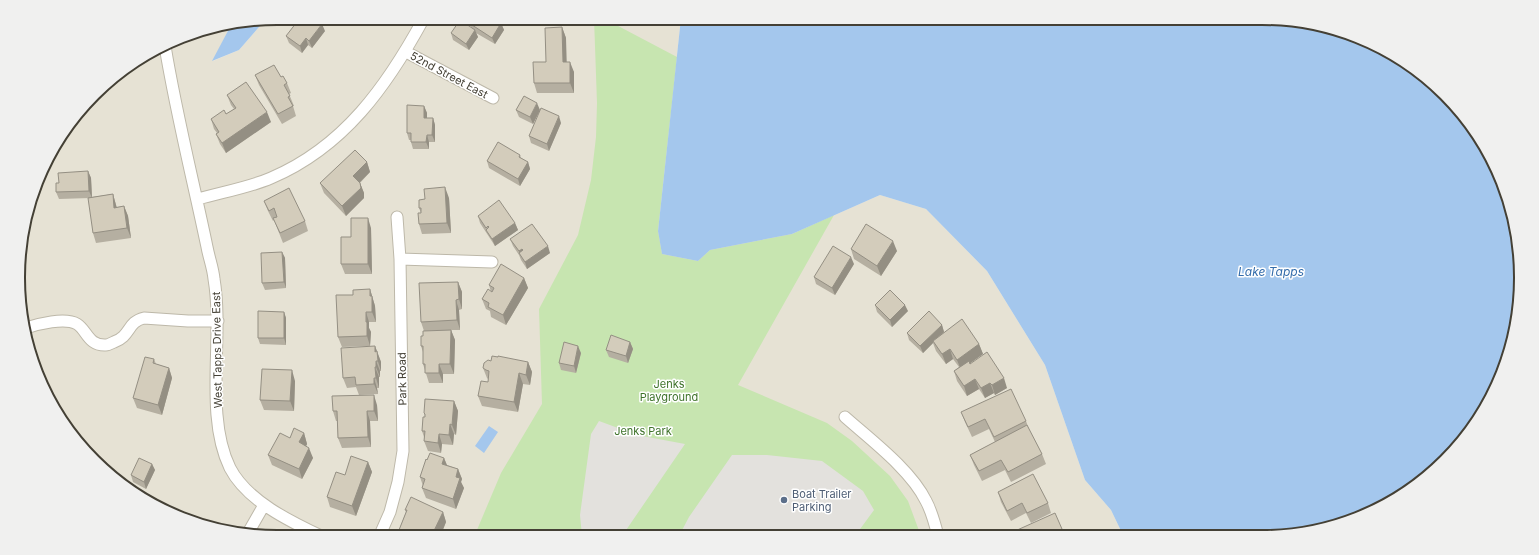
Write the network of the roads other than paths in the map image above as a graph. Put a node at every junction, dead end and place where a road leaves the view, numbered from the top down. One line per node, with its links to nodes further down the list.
1 (420, 25): 3 (street)
2 (167, 51): 5 (street, West Tapps Drive East)
3 (406, 52): 4 (street, 52nd Street East); 5 (street)
4 (493, 98)
5 (198, 200): 9 (street, West Tapps Drive East)
6 (396, 218): 7 (street, Park Road)
7 (400, 259): 8 (street); 15 (street, Park Road)
8 (492, 262)
9 (218, 321): 10 (street); 12 (street, West Tapps Drive East)
10 (30, 327)
11 (845, 417): 16 (street)
12 (264, 505): 13 (street); 14 (street, West Tapps Drive East)
13 (251, 528)
14 (310, 530)
15 (382, 530)
16 (936, 530)

